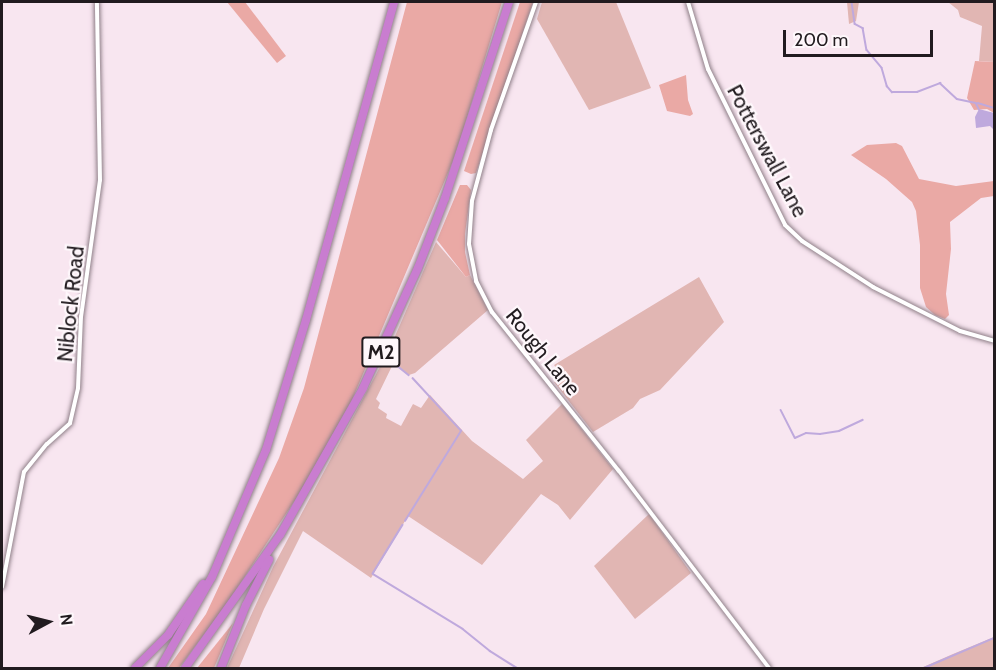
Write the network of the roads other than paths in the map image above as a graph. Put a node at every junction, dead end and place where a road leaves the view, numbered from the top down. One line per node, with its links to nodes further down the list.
1 (97, 2): 9 (street, Niblock Road)
2 (394, 2): 8 (highway)
3 (509, 2): 7 (highway, M2)
4 (536, 2): 14 (street, Rough Lane)
5 (688, 2): 6 (street, Potterswall Lane)
6 (994, 341)
7 (293, 514): 12 (highway, M2); 13 (highway)
8 (234, 529): 10 (highway); 11 (highway)
9 (2, 587)
10 (135, 669)
11 (160, 669)
12 (185, 669)
13 (221, 669)
14 (769, 669)

